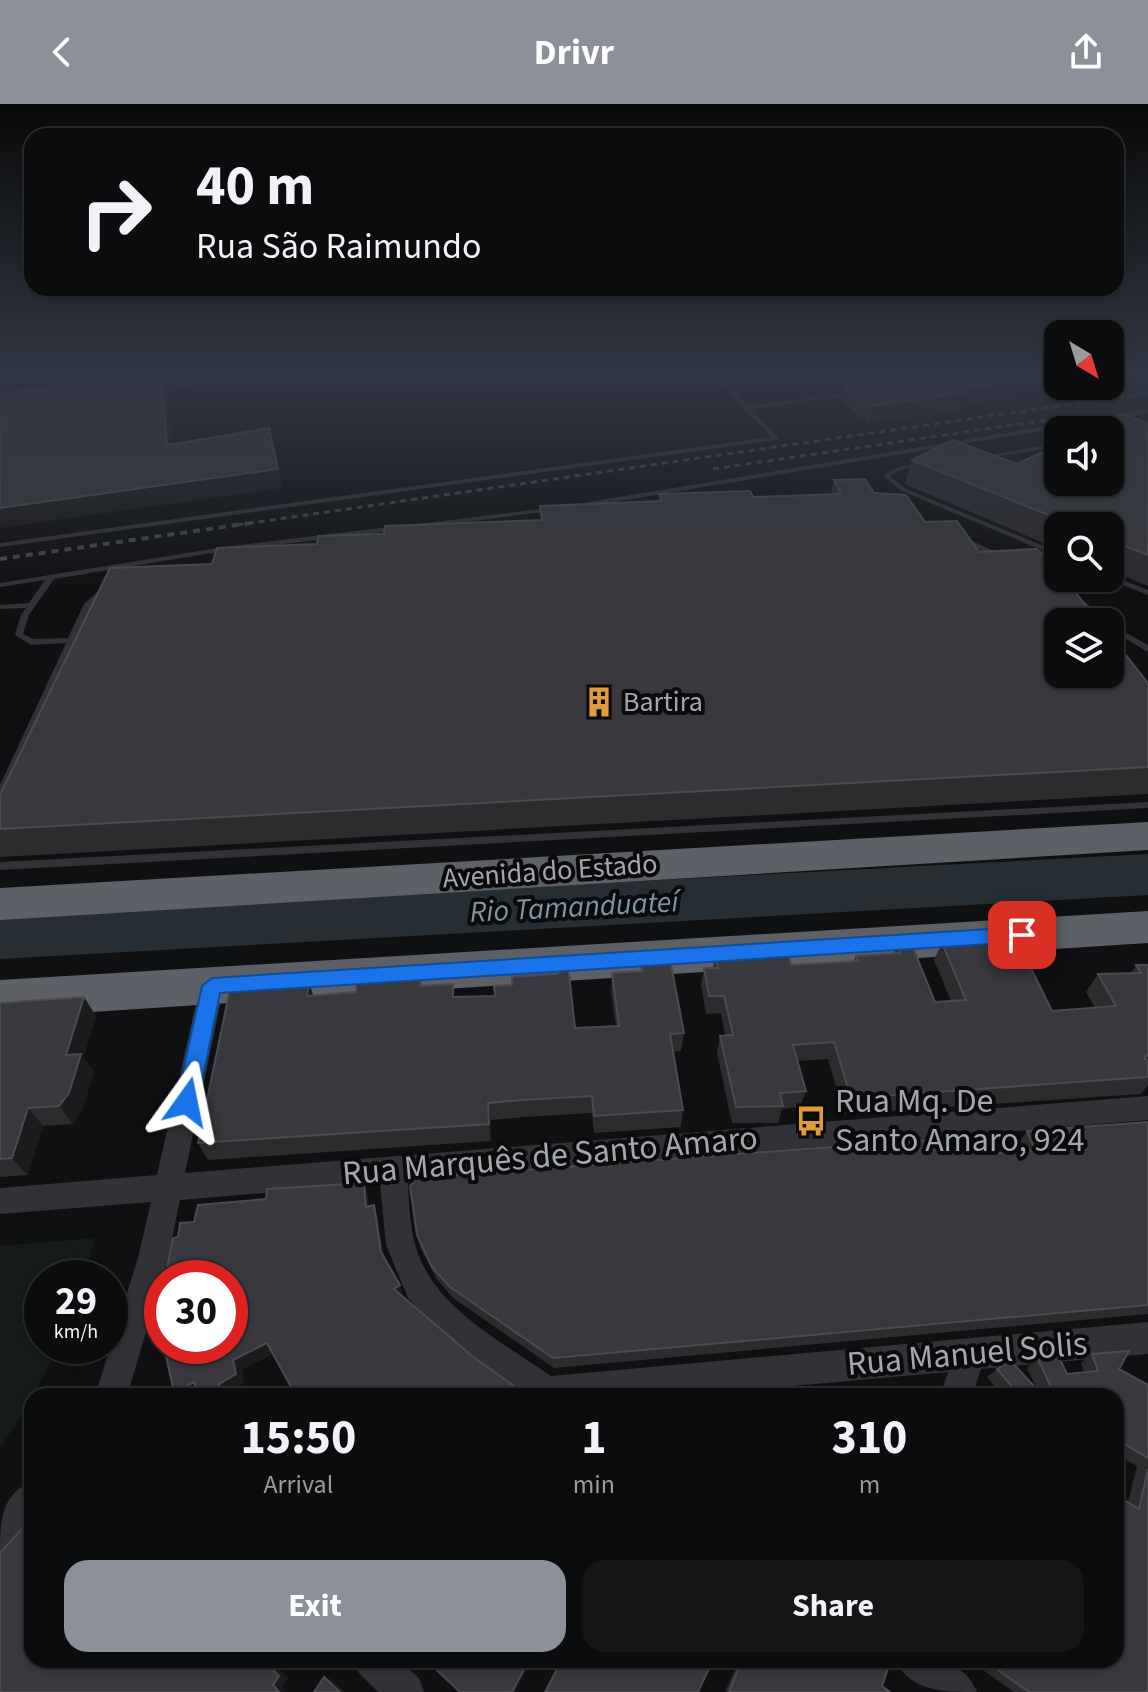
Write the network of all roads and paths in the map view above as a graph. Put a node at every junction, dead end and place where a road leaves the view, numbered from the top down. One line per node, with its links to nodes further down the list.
1 (717, 446): 9 (lane)
2 (937, 446): 12 (lane)
3 (1044, 447): 4 (lane)
4 (974, 458)
5 (938, 461): 10 (lane)
6 (854, 496): 7 (lane)
7 (798, 497)
8 (955, 536): 11 (lane)
9 (0, 545)
10 (1044, 549)
11 (1009, 560)
12 (51, 577): 15 (lane); 18 (lane)
13 (1124, 583): 16 (lane)
14 (113, 584): 22 (lane)
15 (0, 585)
16 (1148, 593)
17 (1070, 596): 20 (lane)
18 (31, 605): 19 (lane); 22 (lane)
19 (0, 607)
20 (1086, 608)
21 (1124, 635): 23 (lane)
22 (70, 640): 26 (lane)
23 (1133, 641): 24 (lane); 25 (lane)
24 (1148, 649)
25 (1148, 660)
26 (0, 796)
27 (1148, 805): 29 (lane)
28 (1148, 836): 30 (highway, Avenida do Estado)
29 (0, 866)
30 (0, 904)
31 (1148, 927): 32 (highway)
32 (212, 986): 33 (highway); 36 (street)
33 (0, 999)
34 (1148, 1108): 35 (street, Rua Marquês de Santo Amaro)
35 (394, 1167): 36 (street, Rua Marquês de Santo Amaro); 41 (street)
36 (169, 1188): 37 (street, Rua Marquês de Santo Amaro); 40 (street)
37 (0, 1201)
38 (1148, 1338): 39 (street, Rua Manuel Solis)
39 (970, 1354): 42 (street, Rua Manuel Solis); 43 (street)
40 (115, 1388)
41 (542, 1388)
42 (613, 1388)
43 (959, 1388)
44 (24, 1508): 45 (street)
45 (0, 1537)
46 (380, 1668): 48 (street)
47 (925, 1668): 49 (street)
48 (405, 1692)
49 (958, 1692)

